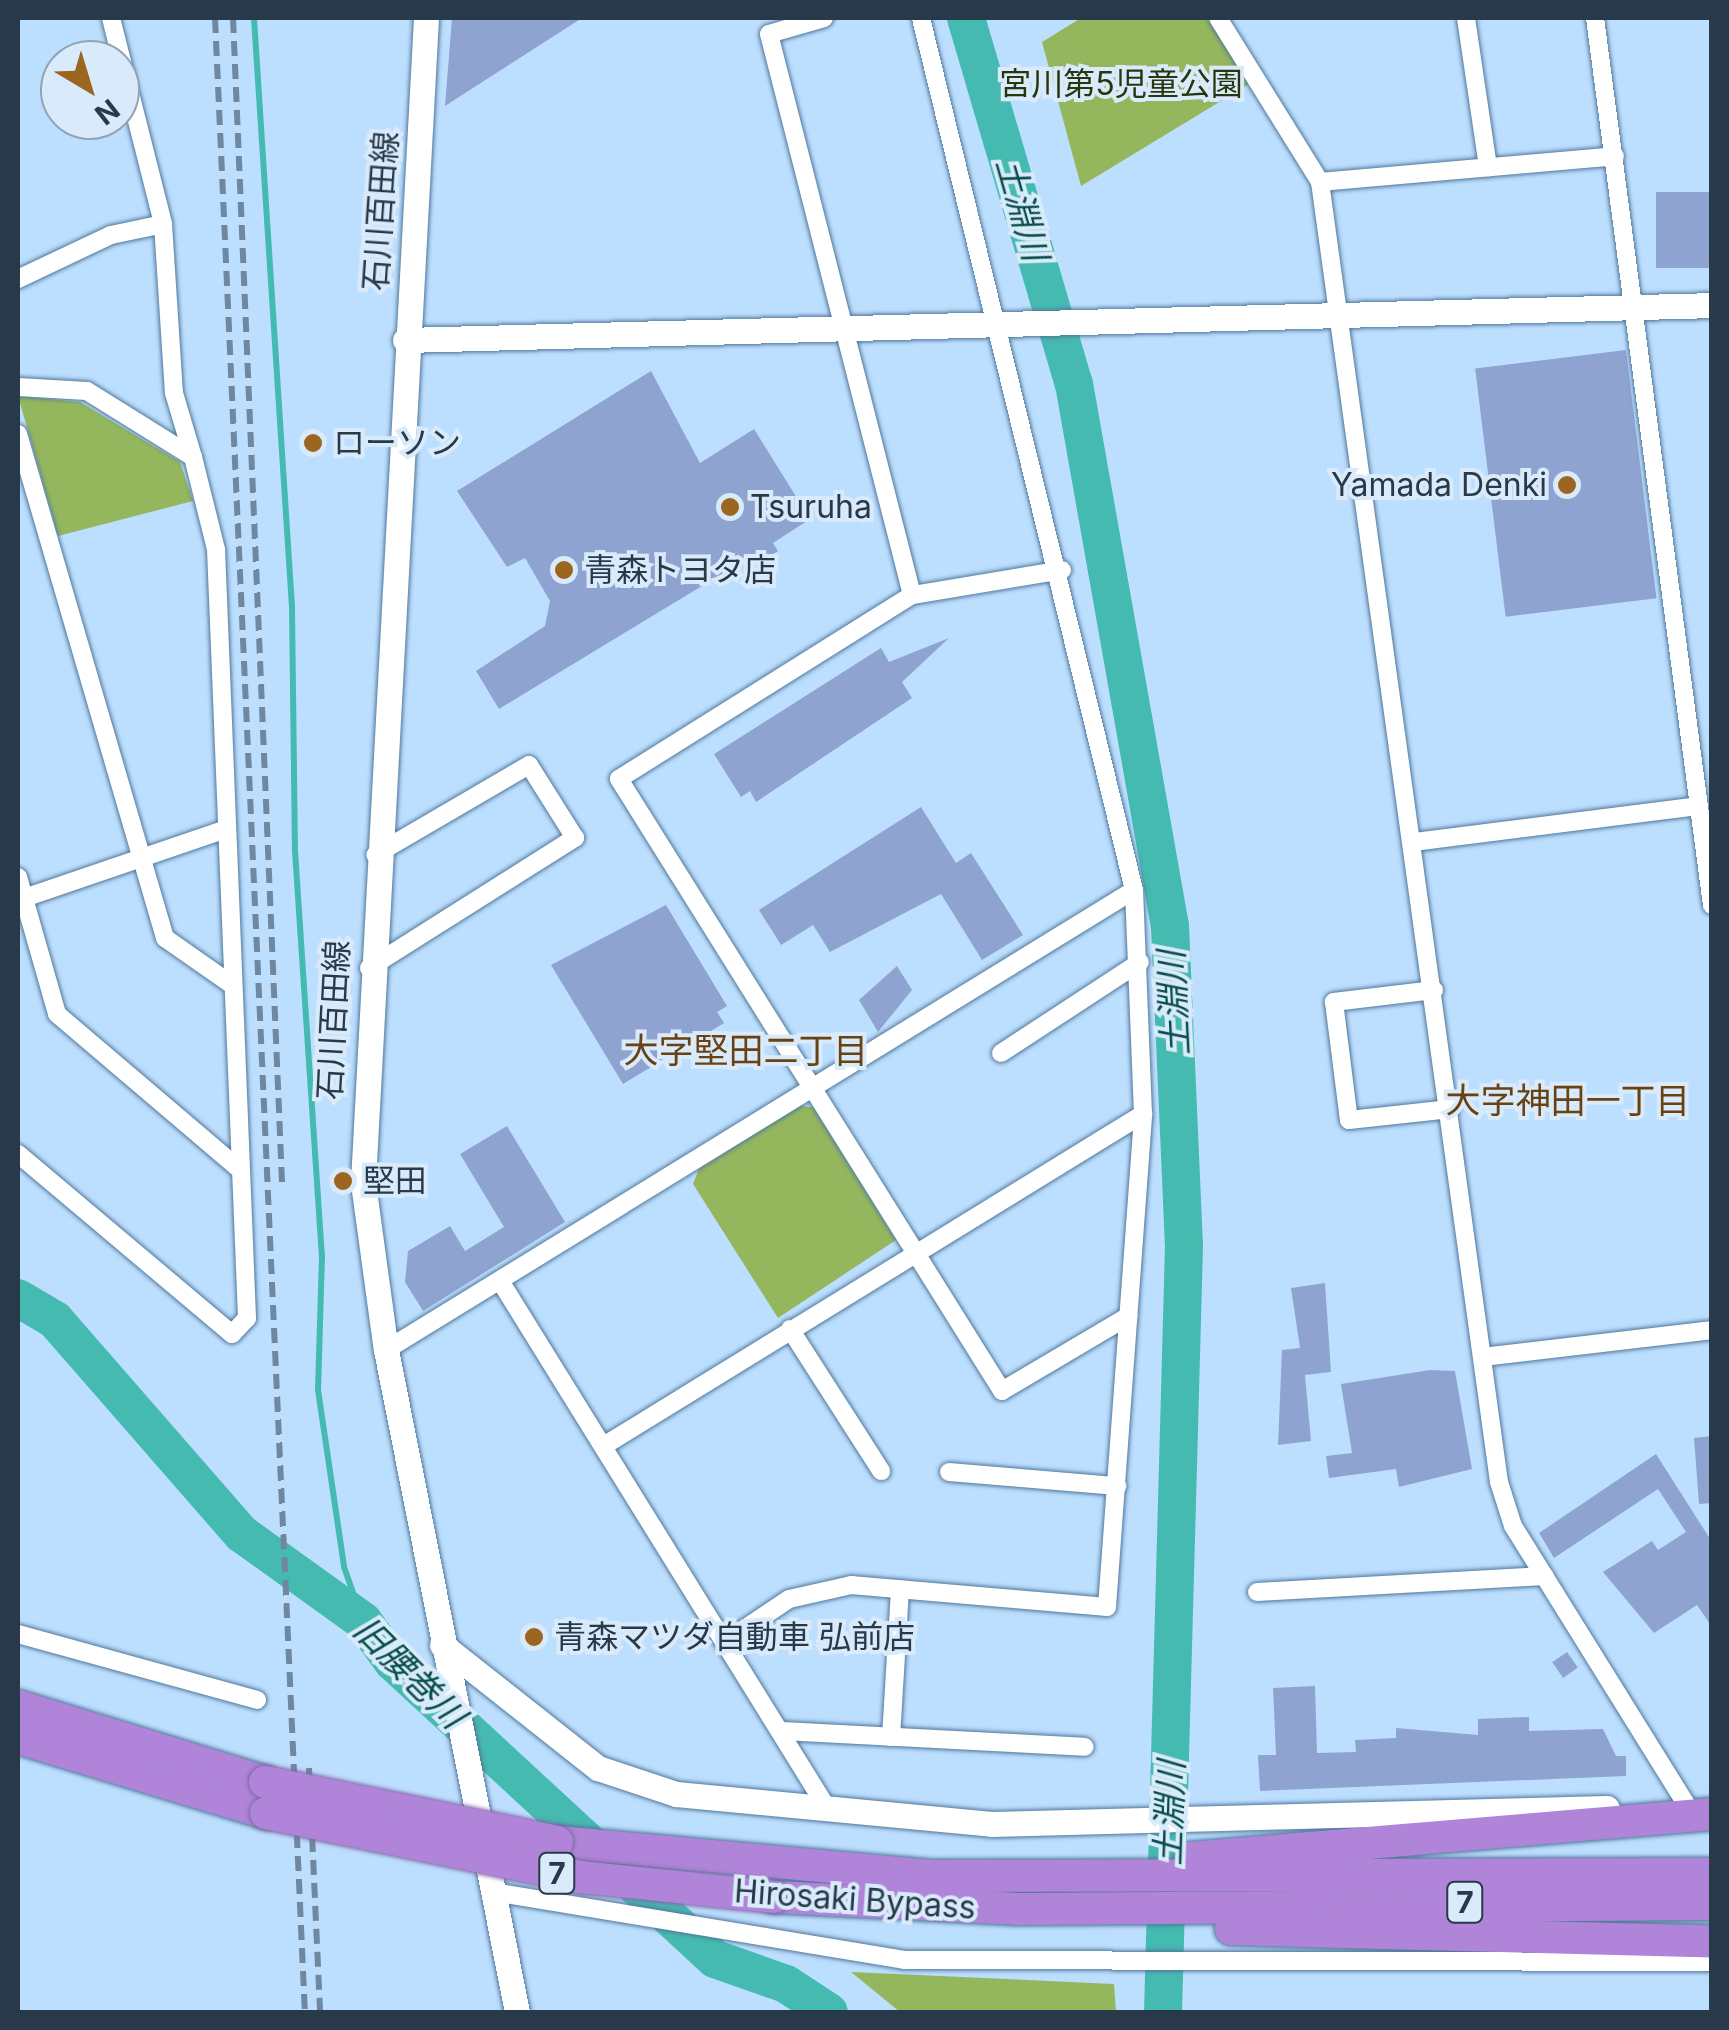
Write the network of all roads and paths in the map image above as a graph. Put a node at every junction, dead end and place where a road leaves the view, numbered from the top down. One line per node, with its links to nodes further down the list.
1 (111, 18): 11 (street)
2 (426, 18): 18 (street, 石川百田線)
3 (824, 18): 17 (street)
4 (921, 18): 16 (street)
5 (1218, 18): 10 (street)
6 (1466, 18): 9 (street)
7 (1595, 18): 8 (street)
8 (1615, 156): 9 (street); 14 (street)
9 (1488, 167): 10 (street)
10 (1320, 182): 15 (street)
11 (163, 224): 12 (street); 21 (street)
12 (18, 279)
13 (1712, 305): 14 (street)
14 (1636, 308): 15 (street); 24 (street)
15 (1342, 315): 16 (street); 26 (street)
16 (1002, 324): 17 (street); 22 (street)
17 (845, 330): 18 (street); 23 (street)
18 (405, 340): 27 (street, 石川百田線)
19 (18, 388): 21 (street)
20 (18, 434): 28 (street)
21 (193, 457): 25 (street)
22 (1062, 570): 23 (street); 30 (street)
23 (912, 596): 38 (street)
24 (1699, 806): 26 (street); 32 (street)
25 (224, 830): 28 (street); 35 (street)
26 (1414, 842): 36 (street)
27 (375, 855): 34 (street, 石川百田線); 34 (street)
28 (144, 863): 31 (street); 35 (street)
29 (18, 877): 31 (street)
30 (1134, 890): 33 (street); 38 (street)
31 (21, 899): 42 (street)
32 (1712, 905)
33 (1140, 962): 37 (street); 40 (street)
34 (369, 968): 48 (street, 石川百田線)
35 (231, 984): 42 (street)
36 (1434, 990): 39 (street); 39 (street)
37 (1001, 1053)
38 (813, 1091): 43 (street); 44 (street)
39 (1450, 1109): 49 (street)
40 (1143, 1114): 43 (street); 45 (street)
41 (18, 1154): 42 (street)
42 (238, 1168)
43 (914, 1252): 45 (street); 46 (street)
44 (502, 1284): 48 (street); 50 (street)
45 (1129, 1316): 53 (street)
46 (790, 1329): 50 (street); 51 (street)
47 (1712, 1330): 49 (street)
48 (386, 1350): 59 (street, 石川百田線)
49 (1484, 1357): 54 (street)
50 (605, 1445): 58 (street)
51 (881, 1471)
52 (950, 1472): 53 (street)
53 (1117, 1486): 55 (street)
54 (1544, 1576): 56 (street); 68 (street)
55 (900, 1589): 58 (street); 63 (street)
56 (1258, 1592)
57 (18, 1634): 60 (street)
58 (728, 1640): 62 (street)
59 (442, 1646): 67 (street); 71 (street, 石川百田線)
60 (258, 1700)
61 (18, 1706): 66 (highway, Hirosaki Bypass / 7)
62 (782, 1731): 63 (street); 67 (street)
63 (891, 1737): 65 (street)
64 (18, 1738): 66 (highway, Hirosaki Bypass / 7)
65 (1085, 1747)
66 (265, 1797): 72 (highway, Hirosaki Bypass / 7, bridge); 72 (highway, Hirosaki Bypass / 7, bridge)
67 (827, 1808): 70 (street)
68 (1702, 1814): 70 (highway)
69 (1712, 1874): 70 (highway, 7)
70 (1218, 1879): 72 (highway); 72 (highway); 73 (highway, 7); 74 (highway)
71 (494, 1892): 75 (street); 76 (street, 石川百田線)
72 (1106, 1895)
73 (1712, 1904)
74 (1712, 1942)
75 (1712, 1962)
76 (516, 2012)

